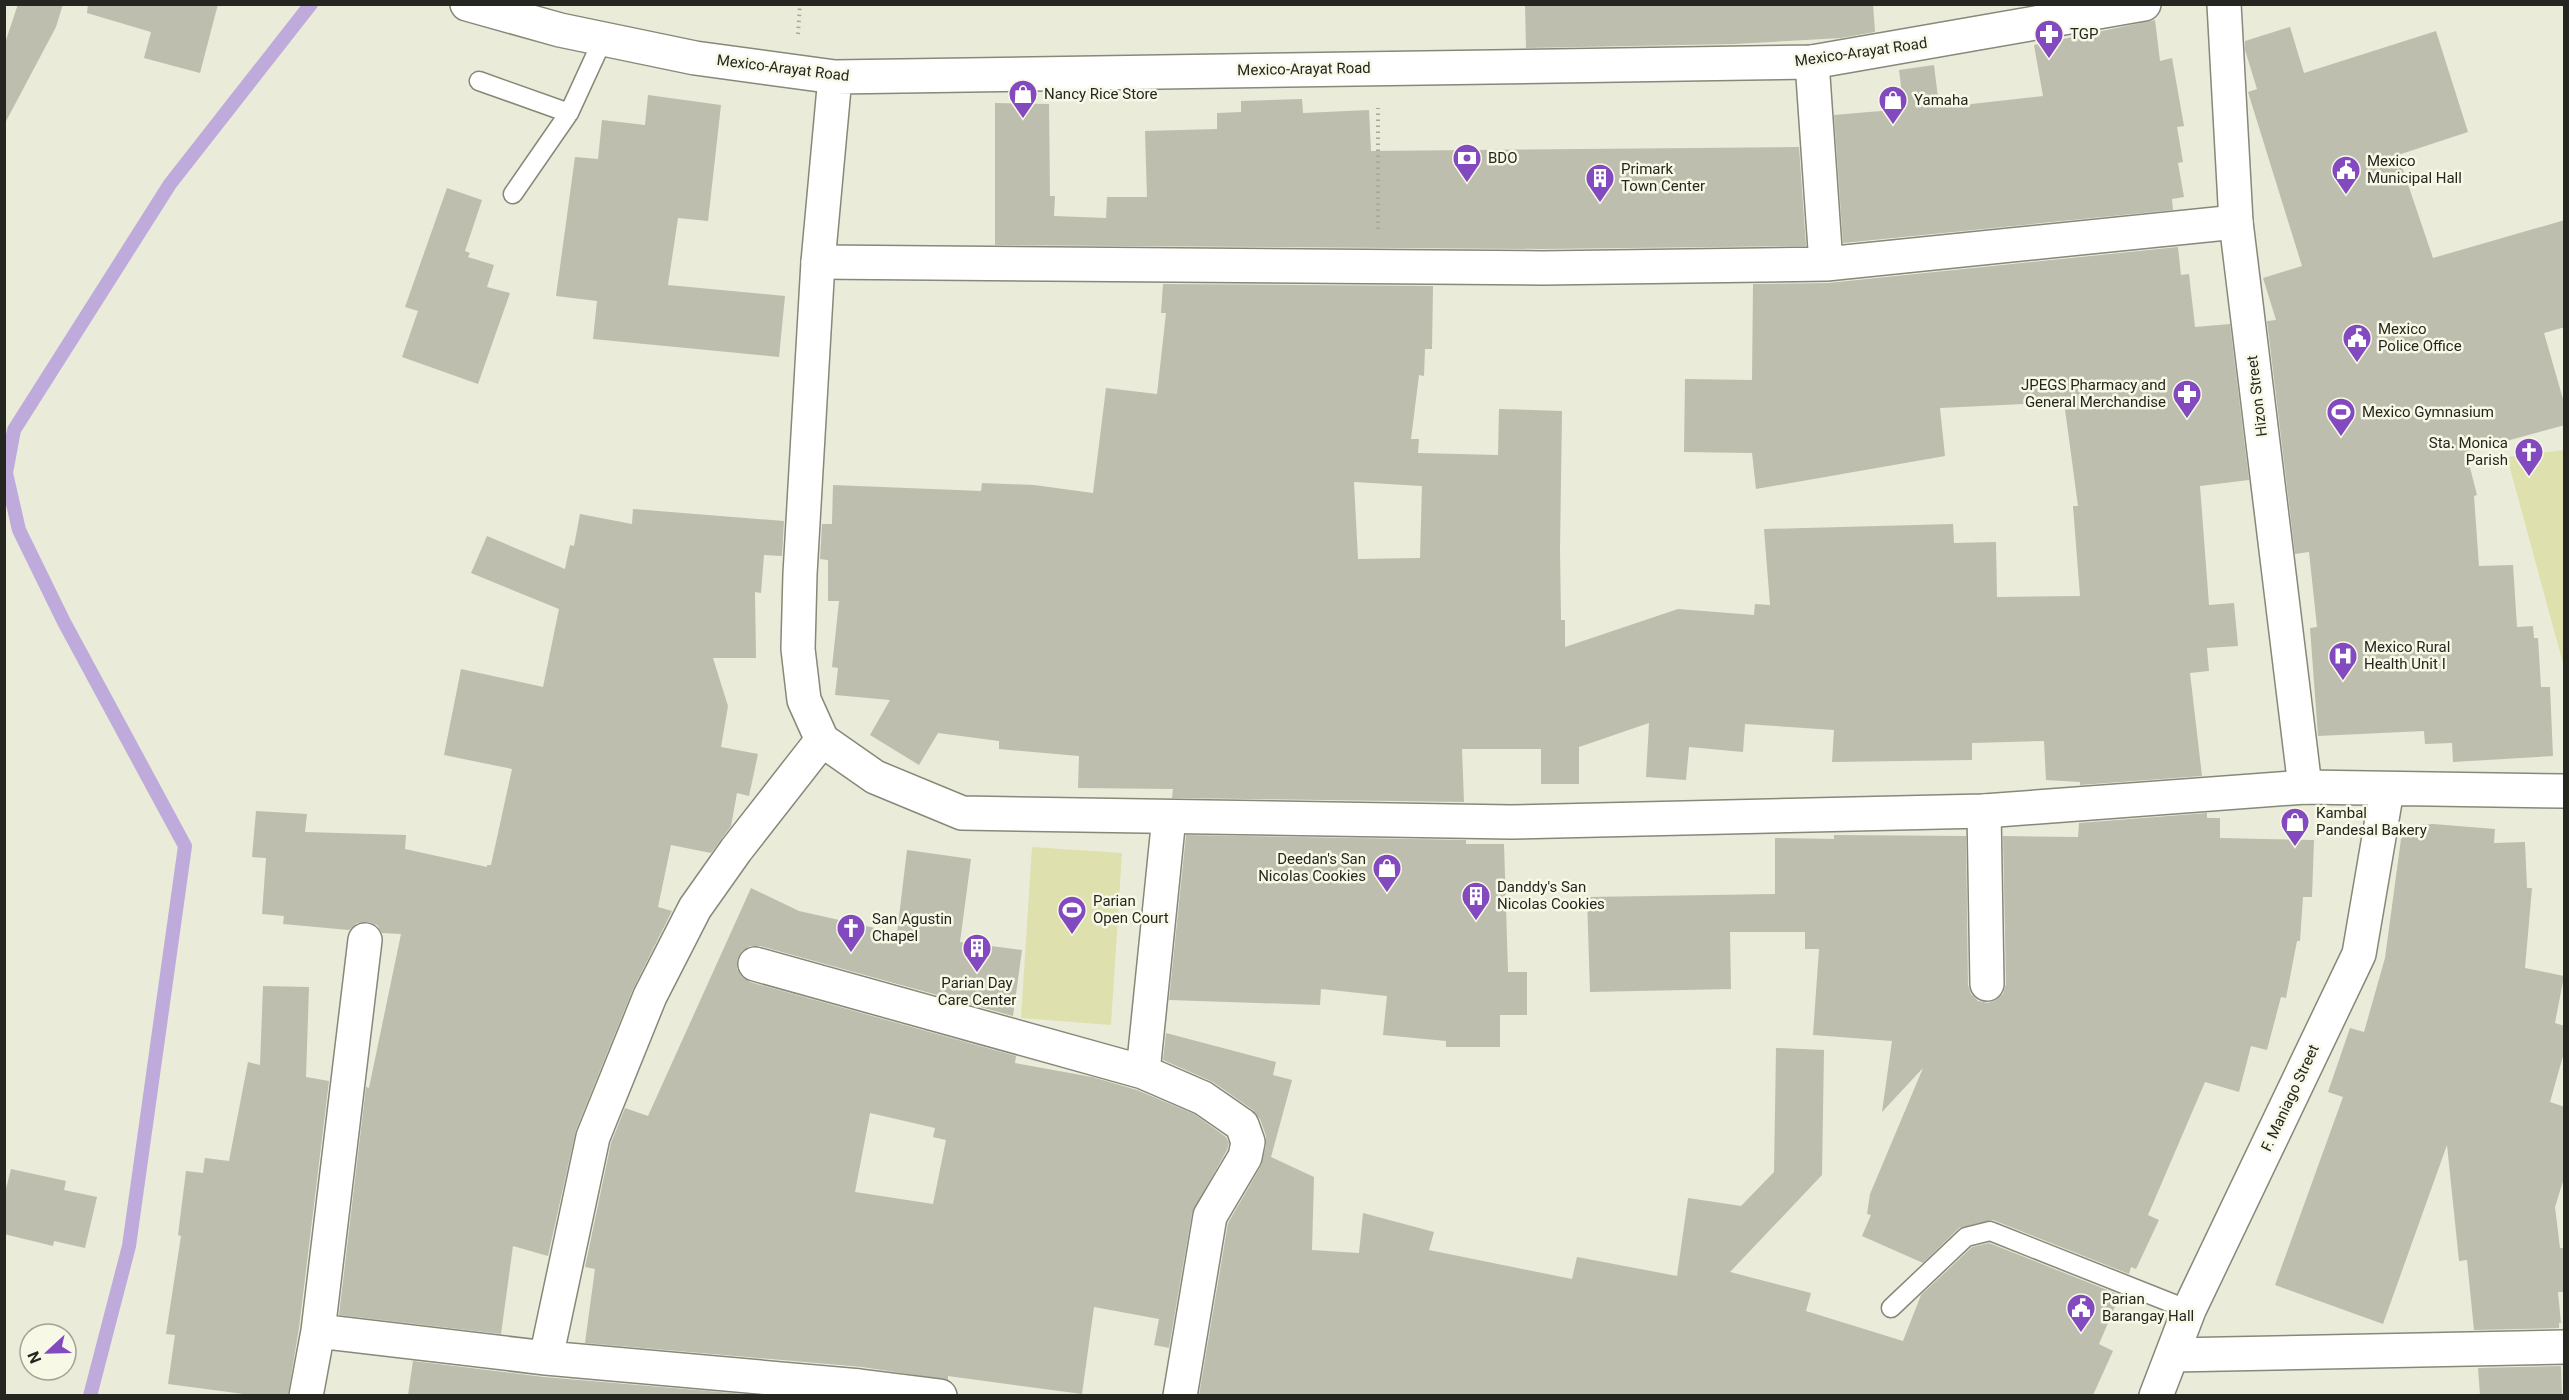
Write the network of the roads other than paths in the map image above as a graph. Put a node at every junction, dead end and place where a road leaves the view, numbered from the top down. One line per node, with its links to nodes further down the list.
1 (467, 4): 4 (street, Mexico-Arayat Road)
2 (2144, 4): 5 (street, Mexico-Arayat Road)
3 (2224, 4): 10 (street, Hizon Street)
4 (603, 39): 6 (street, Mexico-Arayat Road); 8 (lane)
5 (1812, 62): 6 (street, Mexico-Arayat Road); 12 (street)
6 (835, 77): 11 (street)
7 (479, 81): 8 (lane)
8 (569, 113): 9 (lane)
9 (513, 194)
10 (2236, 222): 12 (street); 14 (street, Hizon Street)
11 (818, 262): 12 (street); 13 (street)
12 (1826, 264)
13 (822, 740): 18 (street); 28 (street)
14 (2305, 787): 15 (street); 17 (street)
15 (2387, 790): 16 (street); 24 (street, F. Maniago Street)
16 (2565, 792)
17 (1983, 811): 18 (street); 21 (street)
18 (1169, 817): 22 (street)
19 (365, 940): 25 (street)
20 (755, 964): 22 (street)
21 (1987, 984)
22 (1143, 1072): 31 (street)
23 (1891, 1308): 24 (lane)
24 (2189, 1310): 27 (street, F. Maniago Street)
25 (318, 1331): 28 (street); 29 (street)
26 (2565, 1347): 27 (street)
27 (2173, 1355): 32 (street, F. Maniago Street)
28 (546, 1358): 30 (street)
29 (306, 1395)
30 (940, 1395)
31 (1180, 1395)
32 (2156, 1395)

